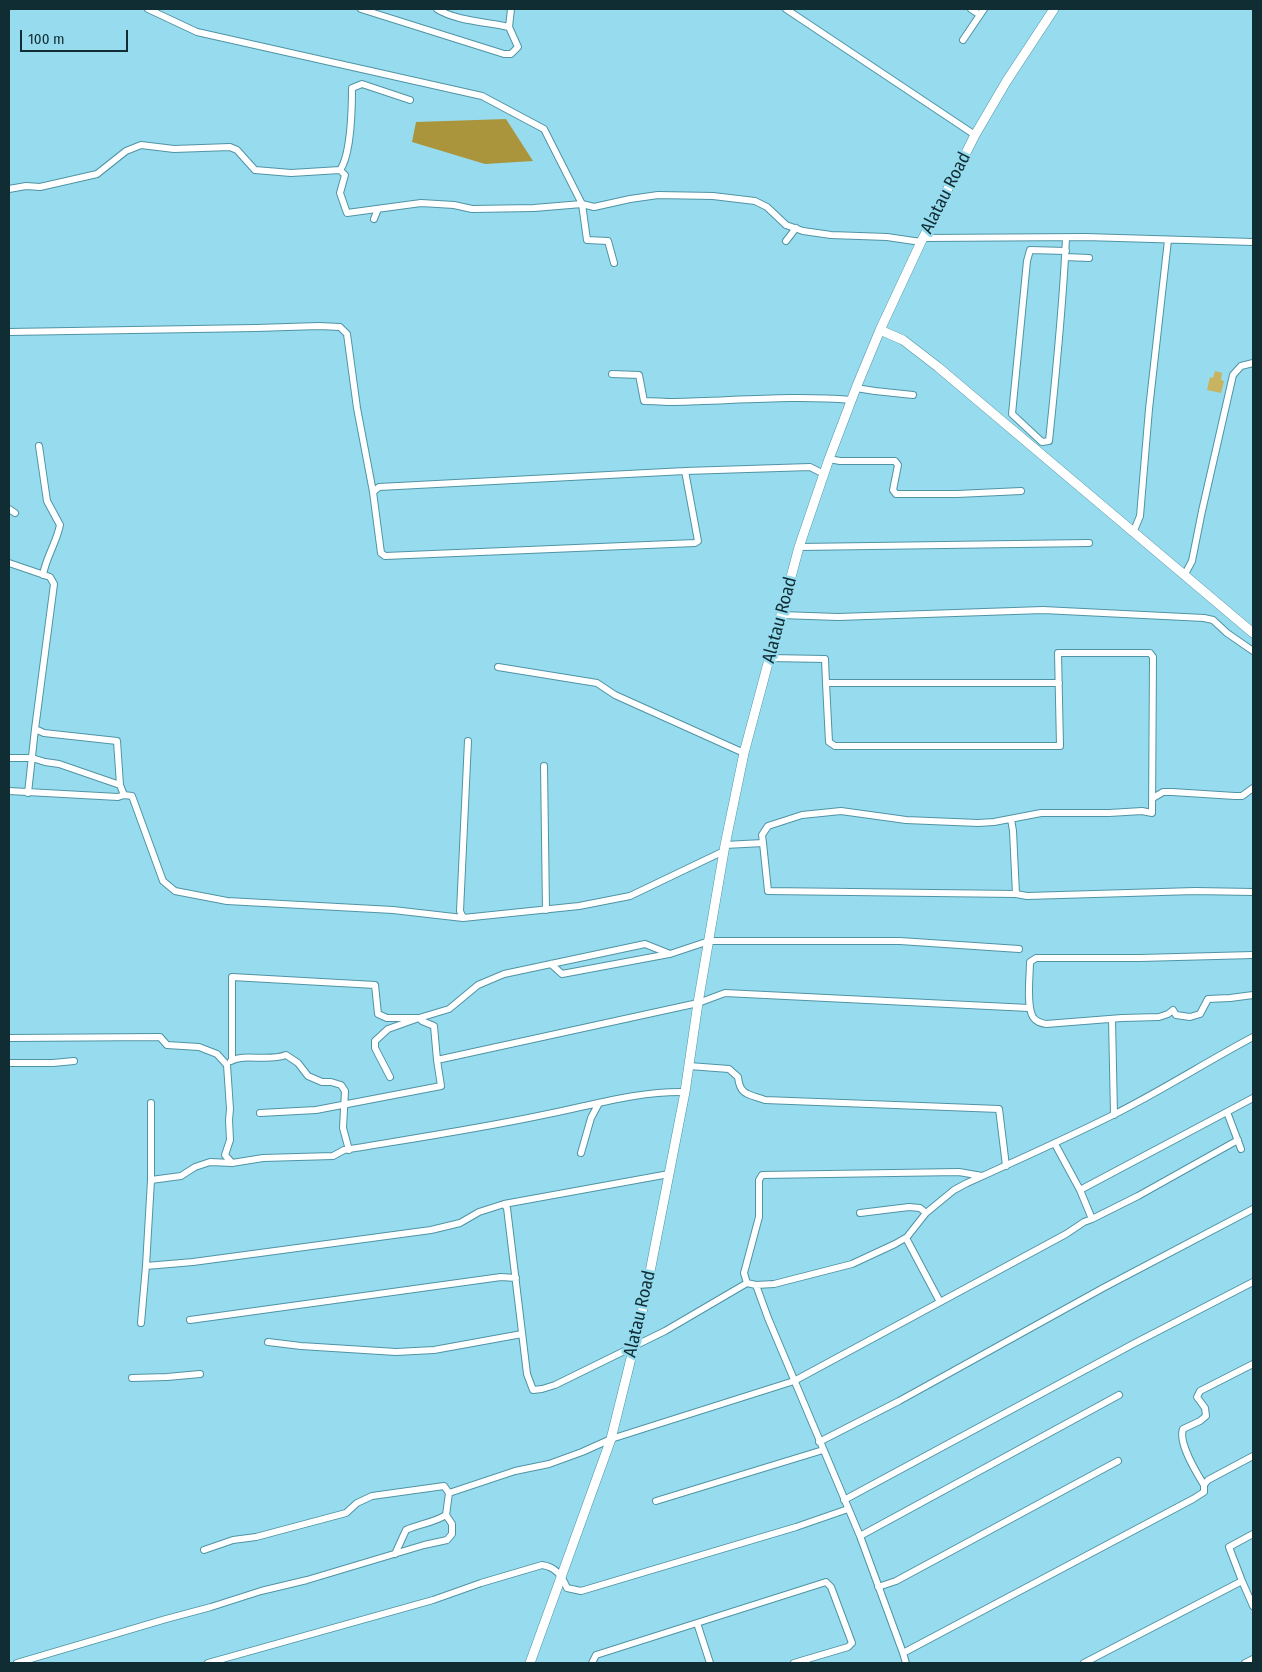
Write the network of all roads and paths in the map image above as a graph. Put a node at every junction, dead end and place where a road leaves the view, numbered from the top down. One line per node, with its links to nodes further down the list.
1 (148, 9): 15 (street)
2 (361, 9): 9 (street)
3 (437, 9): 9 (street)
4 (511, 9): 9 (street)
5 (786, 9): 12 (street)
6 (971, 9): 8 (street)
7 (1054, 9): 12 (main road, Alatau Road)
8 (982, 12): 10 (street)
9 (510, 27)
10 (964, 40)
11 (410, 100): 13 (street)
12 (975, 135): 20 (main road, Alatau Road)
13 (340, 170): 14 (street); 16 (street)
14 (9, 189)
15 (582, 204): 16 (street); 18 (street); 26 (street)
16 (378, 209): 17 (street)
17 (374, 219)
18 (796, 228): 20 (street); 22 (street)
19 (1066, 238): 20 (street); 21 (street); 24 (street)
20 (922, 240): 27 (main road, Alatau Road)
21 (1168, 240): 23 (street); 42 (street)
22 (786, 241)
23 (1253, 242)
24 (1066, 254): 24 (street); 25 (street)
25 (1089, 258)
26 (614, 263)
27 (880, 330): 31 (main road, Alatau Road); 42 (main road)
28 (9, 332): 39 (street)
29 (1253, 363): 47 (street)
30 (612, 374): 33 (street)
31 (856, 388): 32 (street); 33 (main road, Alatau Road)
32 (913, 395)
33 (851, 400): 35 (main road, Alatau Road)
34 (39, 446): 46 (street)
35 (829, 459): 37 (main road, Alatau Road); 38 (street)
36 (685, 471): 37 (street); 39 (street); 39 (street)
37 (824, 474): 44 (main road, Alatau Road)
38 (1021, 491)
39 (373, 492)
40 (9, 509): 41 (street)
41 (15, 513)
42 (1133, 533): 47 (main road)
43 (1089, 543): 44 (street)
44 (799, 547): 48 (main road, Alatau Road)
45 (9, 563): 46 (street)
46 (42, 575): 55 (street)
47 (1184, 576): 49 (main road)
48 (781, 615): 50 (street); 51 (main road, Alatau Road)
49 (1253, 634)
50 (1253, 651)
51 (769, 658): 53 (street); 57 (main road, Alatau Road)
52 (498, 667): 57 (street)
53 (826, 683): 54 (street); 54 (street)
54 (1059, 683): 66 (street)
55 (35, 729): 59 (street); 61 (street)
56 (468, 741): 73 (street)
57 (744, 753): 69 (main road, Alatau Road)
58 (9, 758): 59 (street)
59 (32, 758): 61 (street); 64 (street)
60 (544, 766): 72 (street)
61 (120, 785): 65 (street)
62 (1253, 788): 66 (street)
63 (9, 791): 64 (street)
64 (28, 792): 65 (street)
65 (124, 795): 73 (street)
66 (1153, 798): 67 (street)
67 (1011, 819): 68 (street); 71 (street)
68 (763, 842): 69 (street); 71 (street)
69 (724, 851): 72 (street); 74 (main road, Alatau Road)
70 (1253, 892): 71 (street)
71 (1016, 894)
72 (546, 910): 73 (street)
73 (463, 918)
74 (709, 941): 75 (street); 76 (street); 80 (main road, Alatau Road)
75 (1019, 949)
76 (670, 954): 78 (street); 78 (street)
77 (1253, 955): 81 (street)
78 (551, 964): 82 (street)
79 (1253, 995): 83 (street)
80 (698, 1003): 81 (street); 86 (street); 90 (main road, Alatau Road)
81 (1029, 1008): 83 (street)
82 (419, 1018): 86 (street); 89 (street); 91 (street)
83 (1112, 1019): 99 (street)
84 (1253, 1036): 99 (street)
85 (9, 1038): 89 (street)
86 (437, 1060): 96 (street)
87 (74, 1061): 88 (street)
88 (9, 1063)
89 (230, 1063): 96 (street); 105 (street)
90 (689, 1066): 92 (main road, Alatau Road); 106 (street)
91 (390, 1077)
92 (685, 1092): 94 (street); 107 (main road, Alatau Road)
93 (1253, 1098): 97 (street)
94 (599, 1103): 103 (street); 104 (street)
95 (151, 1104): 109 (street)
96 (344, 1105): 98 (street); 103 (street)
97 (1227, 1112): 100 (street); 110 (street)
98 (260, 1113)
99 (1114, 1115): 101 (street)
100 (1238, 1140): 102 (street); 115 (street)
101 (1055, 1144): 106 (street); 110 (street)
102 (1241, 1149)
103 (349, 1150): 105 (street)
104 (581, 1153)
105 (232, 1163): 109 (street)
106 (1006, 1166): 108 (street)
107 (669, 1174): 111 (street); 127 (main road, Alatau Road)
108 (983, 1176): 114 (street); 120 (street)
109 (151, 1180): 117 (street)
110 (1080, 1190): 115 (street)
111 (504, 1204): 117 (street); 118 (street)
112 (1253, 1209): 134 (street)
113 (860, 1213): 114 (street)
114 (926, 1213): 116 (street)
115 (1092, 1219): 122 (street)
116 (906, 1238): 121 (street); 122 (street)
117 (146, 1266): 124 (street)
118 (516, 1278): 123 (street); 125 (street)
119 (1253, 1282): 140 (street)
120 (747, 1283): 121 (street); 127 (street)
121 (756, 1285): 131 (street)
122 (940, 1302): 131 (street)
123 (190, 1320)
124 (141, 1324)
125 (522, 1334): 126 (street); 127 (street)
126 (268, 1342)
127 (632, 1348): 133 (main road, Alatau Road)
128 (1253, 1364): 138 (street)
129 (200, 1374): 130 (street)
130 (132, 1378)
131 (794, 1381): 133 (street); 134 (street)
132 (1119, 1394): 145 (street)
133 (611, 1439): 139 (street); 148 (main road, Alatau Road)
134 (819, 1442): 135 (street)
135 (823, 1450): 140 (street); 141 (street)
136 (1253, 1456): 138 (street)
137 (1118, 1461): 150 (street)
138 (1204, 1484): 153 (street)
139 (449, 1493): 143 (street); 146 (street)
140 (844, 1500): 142 (street)
141 (656, 1501)
142 (848, 1509): 145 (street); 148 (street)
143 (446, 1515): 147 (street); 147 (street)
144 (1253, 1534): 149 (street)
145 (860, 1536): 150 (street)
146 (204, 1550)
147 (395, 1554): 155 (street)
148 (562, 1576): 156 (street); 157 (main road, Alatau Road)
149 (1242, 1581): 151 (street); 162 (street)
150 (878, 1587): 153 (street)
151 (1253, 1606)
152 (697, 1623): 158 (street); 159 (street); 160 (street)
153 (903, 1653): 161 (street)
154 (1253, 1659): 163 (street)
155 (17, 1663)
156 (208, 1663)
157 (530, 1663)
158 (592, 1663)
159 (710, 1663)
160 (794, 1663)
161 (906, 1663)
162 (1084, 1663)
163 (1246, 1663)

